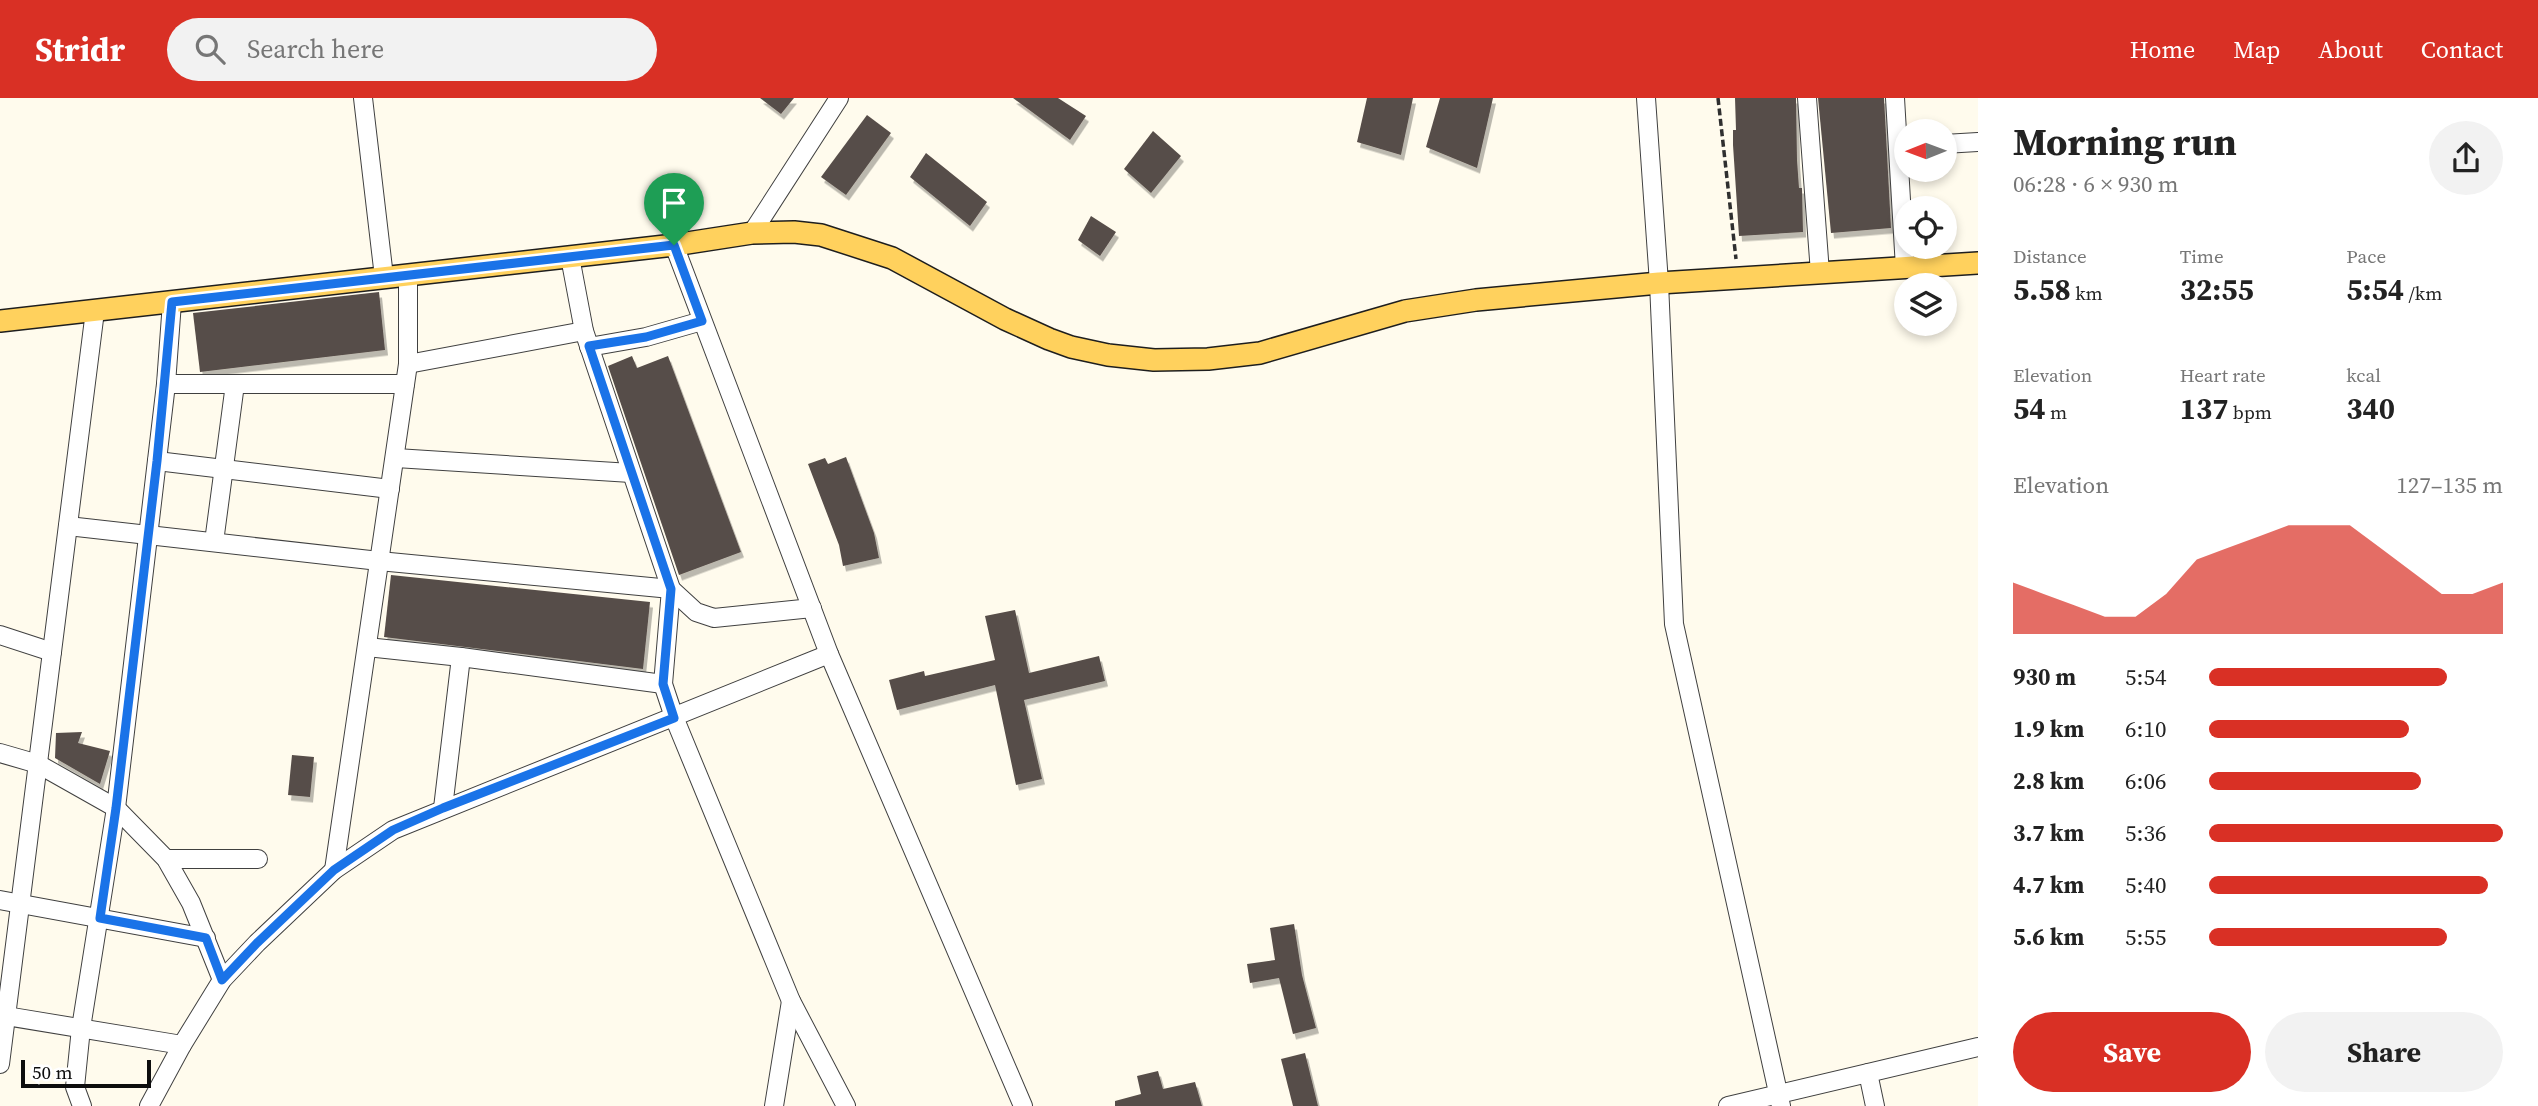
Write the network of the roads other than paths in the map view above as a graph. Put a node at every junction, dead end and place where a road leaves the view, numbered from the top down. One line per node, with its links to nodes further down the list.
1 (363, 98): 17 (street)
2 (839, 98): 10 (street)
3 (1646, 98): 18 (street)
4 (1807, 98): 15 (street)
5 (1895, 98): 6 (street)
6 (1898, 119)
7 (1978, 142): 8 (street)
8 (1957, 143)
9 (1903, 182): 14 (street)
10 (752, 233): 11 (main road); 18 (main road)
11 (674, 245): 12 (main road); 22 (street)
12 (570, 257): 16 (main road); 23 (street)
13 (1978, 263): 14 (main road)
14 (1905, 268): 15 (main road)
15 (1820, 273): 18 (main road)
16 (408, 275): 17 (main road); 24 (street)
17 (384, 277): 19 (main road)
18 (1659, 283): 65 (street)
19 (172, 302): 20 (main road); 25 (street)
20 (95, 311): 21 (main road); 33 (street)
21 (0, 321)
22 (702, 321): 23 (street); 38 (street)
23 (587, 339): 24 (street); 31 (street)
24 (408, 364): 27 (street)
25 (166, 384): 26 (street); 29 (street)
26 (235, 384): 27 (street); 30 (street)
27 (405, 384): 28 (street)
28 (396, 458): 31 (street); 32 (street)
29 (157, 461): 30 (street); 34 (street)
30 (223, 469): 32 (street); 35 (street)
31 (631, 473): 37 (street)
32 (390, 489): 36 (street)
33 (68, 526): 34 (street); 41 (street)
34 (148, 535): 35 (street); 48 (street)
35 (214, 542): 36 (street)
36 (379, 561): 37 (street); 40 (street)
37 (671, 589): 38 (street); 44 (street)
38 (812, 608): 42 (street)
39 (0, 635): 41 (street)
40 (367, 647): 43 (street); 52 (street)
41 (52, 652): 47 (street)
42 (829, 654): 45 (street); 70 (street)
43 (461, 657): 44 (street); 49 (street)
44 (663, 684): 45 (street)
45 (674, 718): 49 (street); 58 (street)
46 (0, 752): 47 (street)
47 (38, 764): 48 (street); 54 (street)
48 (116, 808): 50 (street); 55 (street)
49 (443, 808): 52 (street)
50 (166, 859): 51 (street); 56 (street)
51 (258, 859)
52 (334, 870): 57 (street)
53 (0, 900): 54 (street)
54 (20, 904): 55 (street); 59 (street)
55 (100, 918): 56 (street); 60 (street)
56 (206, 938): 57 (street)
57 (222, 980): 61 (street)
58 (791, 1001): 68 (street); 69 (street)
59 (3, 1016): 60 (street); 63 (street)
60 (81, 1028): 61 (street); 66 (street)
61 (182, 1045): 67 (street)
62 (1978, 1047): 64 (street)
63 (0, 1064)
64 (1868, 1073): 65 (street); 72 (street)
65 (1780, 1100): 71 (street)
66 (82, 1106)
67 (149, 1106)
68 (774, 1106)
69 (846, 1106)
70 (1023, 1106)
71 (1728, 1106)
72 (1875, 1106)

